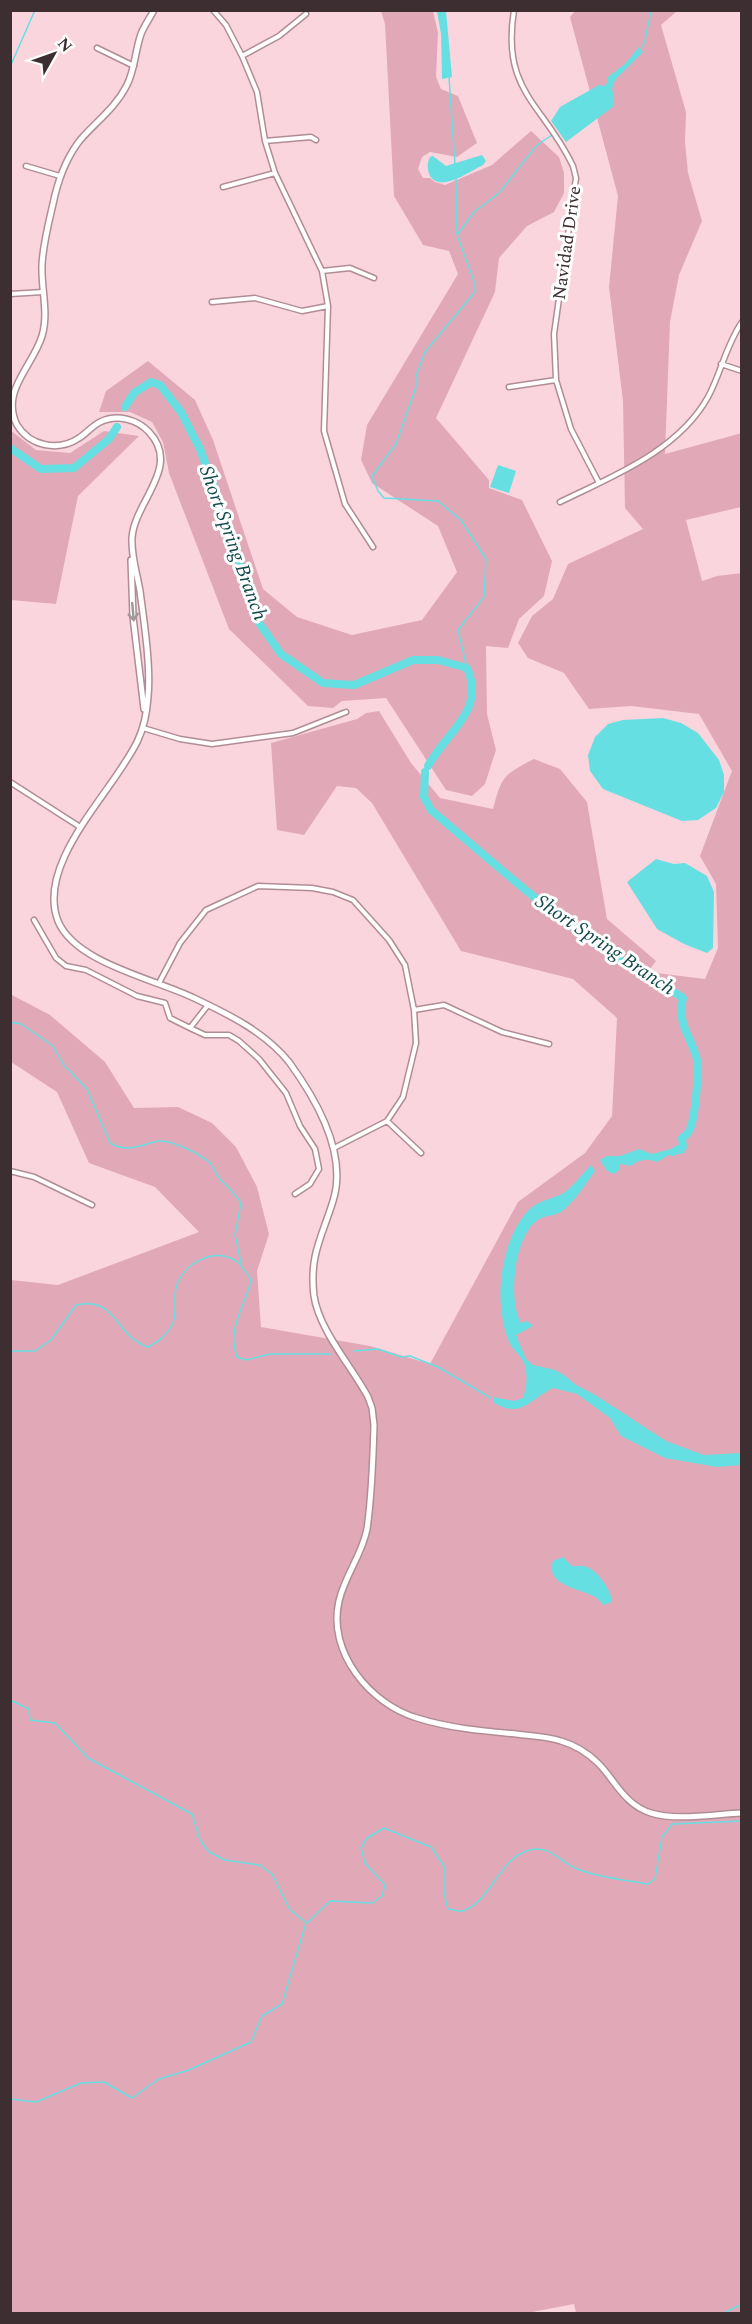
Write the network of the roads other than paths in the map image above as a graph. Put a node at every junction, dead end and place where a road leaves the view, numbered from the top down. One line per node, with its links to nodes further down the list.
1 (154, 10): 7 (street)
2 (213, 10): 6 (street)
3 (514, 10): 23 (street, Navidad Drive)
4 (306, 14): 6 (street)
5 (97, 48): 7 (street)
6 (242, 57): 8 (street)
7 (134, 66): 12 (street)
8 (265, 141): 9 (street); 11 (street)
9 (316, 141)
10 (26, 166): 12 (street)
11 (275, 173): 13 (street); 14 (street)
12 (60, 176): 16 (street)
13 (223, 187)
14 (322, 271): 15 (street); 19 (street)
15 (374, 278)
16 (43, 292): 17 (street); 28 (street)
17 (10, 294)
18 (212, 302): 19 (street)
19 (328, 306): 27 (street)
20 (741, 322): 21 (street)
21 (721, 364): 22 (street); 25 (street)
22 (741, 371)
23 (556, 380): 24 (street); 25 (street, Navidad Drive)
24 (509, 387)
25 (599, 483): 26 (street)
26 (560, 502)
27 (373, 546)
28 (132, 554): 29 (street); 30 (street, one-way to 30)
29 (147, 664): 30 (street); 32 (street)
30 (139, 665): 32 (street)
31 (346, 712): 33 (street)
32 (145, 717): 33 (street)
33 (143, 728): 35 (street)
34 (10, 782): 35 (street)
35 (80, 827): 37 (street)
36 (34, 920): 40 (street)
37 (159, 983): 38 (street); 39 (street)
38 (208, 1005): 40 (street); 43 (street)
39 (414, 1010): 41 (street); 42 (street)
40 (190, 1029): 46 (street)
41 (549, 1044)
42 (387, 1121): 43 (street); 44 (street)
43 (333, 1149): 48 (street)
44 (421, 1153)
45 (10, 1171): 47 (street)
46 (295, 1194)
47 (92, 1205)
48 (741, 1813)

